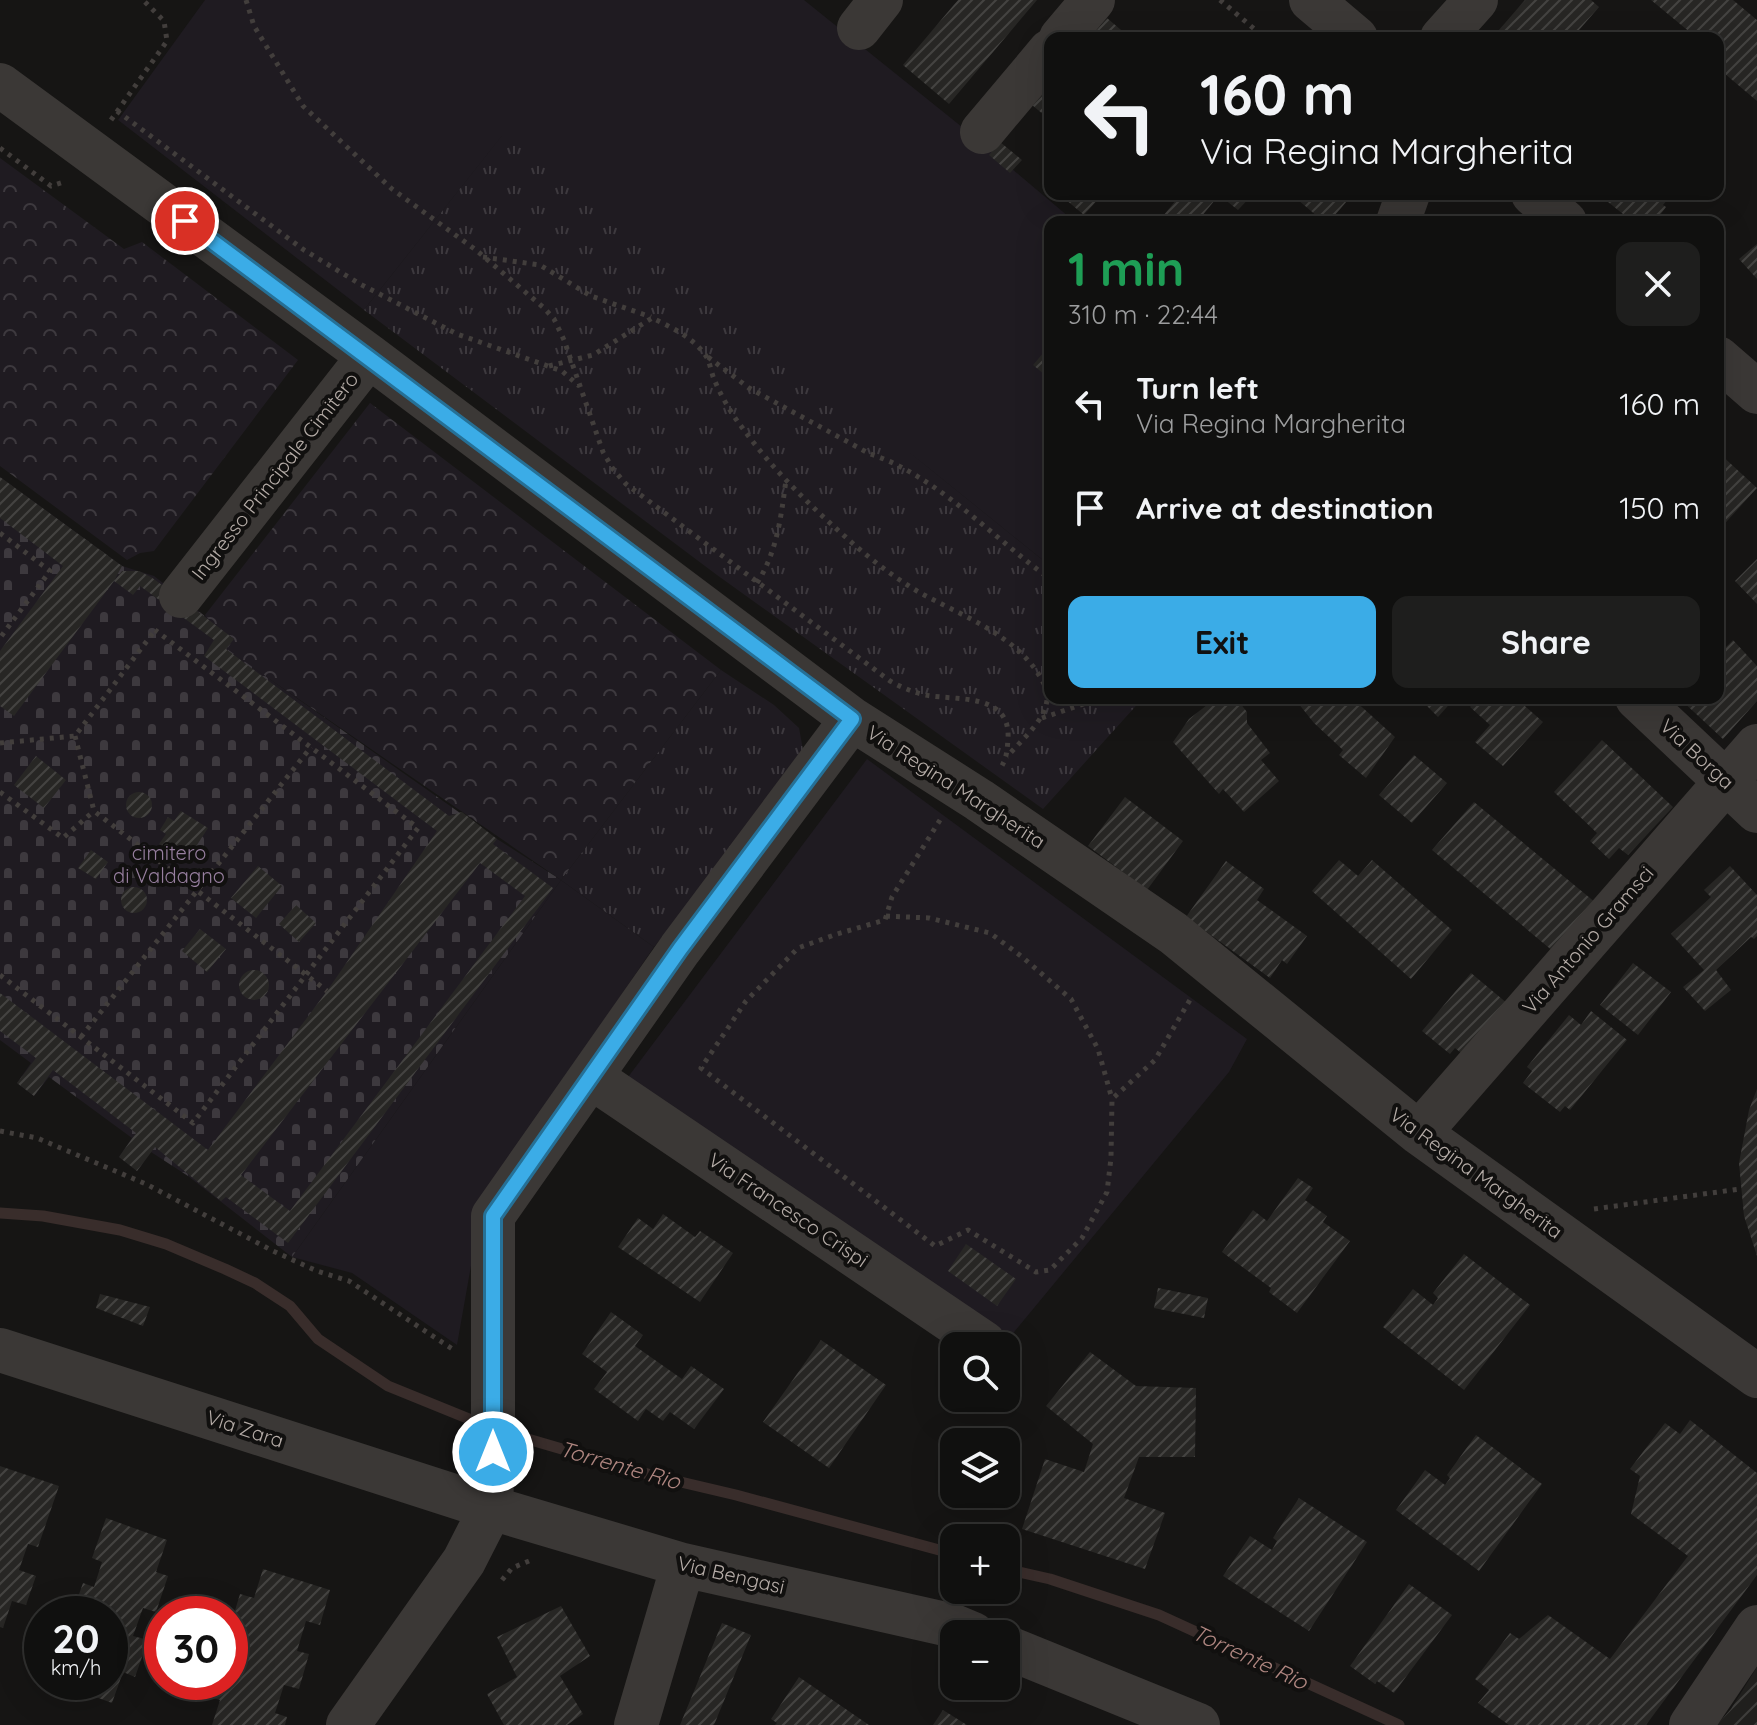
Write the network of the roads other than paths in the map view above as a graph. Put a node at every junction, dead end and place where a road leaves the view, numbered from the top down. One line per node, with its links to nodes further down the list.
1 (1093, 0): 4 (street)
2 (1311, 0): 5 (street)
3 (1476, 0): 6 (street)
4 (1066, 32)
5 (1349, 32)
6 (1447, 32)
7 (1044, 58): 9 (street)
8 (0, 85): 12 (street, Via Regina Margherita)
9 (982, 132)
10 (1540, 200): 11 (street)
11 (1558, 216)
12 (369, 356): 15 (street, Ingresso Principale Cimitero); 17 (street, Via Regina Margherita)
13 (1724, 363): 14 (street)
14 (1757, 392)
15 (172, 608)
16 (1643, 704): 19 (street, Via Borga)
17 (852, 719): 21 (street); 22 (street, Via Regina Margherita)
18 (1757, 746): 19 (street, Via Antonio Gramsci)
19 (1726, 781): 20 (street, Via Borga); 22 (street, Via Antonio Gramsci)
20 (1757, 811)
21 (591, 1077): 23 (street, Via Francesco Crispi); 26 (street)
22 (1419, 1133): 25 (street, Via Regina Margherita)
23 (968, 1332)
24 (0, 1350): 26 (street, Via Zara)
25 (1757, 1376)
26 (491, 1508): 27 (street, Via Bengasi); 32 (street)
27 (683, 1565): 28 (street, Via Bengasi); 33 (street)
28 (940, 1623)
29 (1757, 1627): 34 (street)
30 (1020, 1653): 31 (street)
31 (1174, 1720)
32 (348, 1725)
33 (636, 1725)
34 (1691, 1725)

